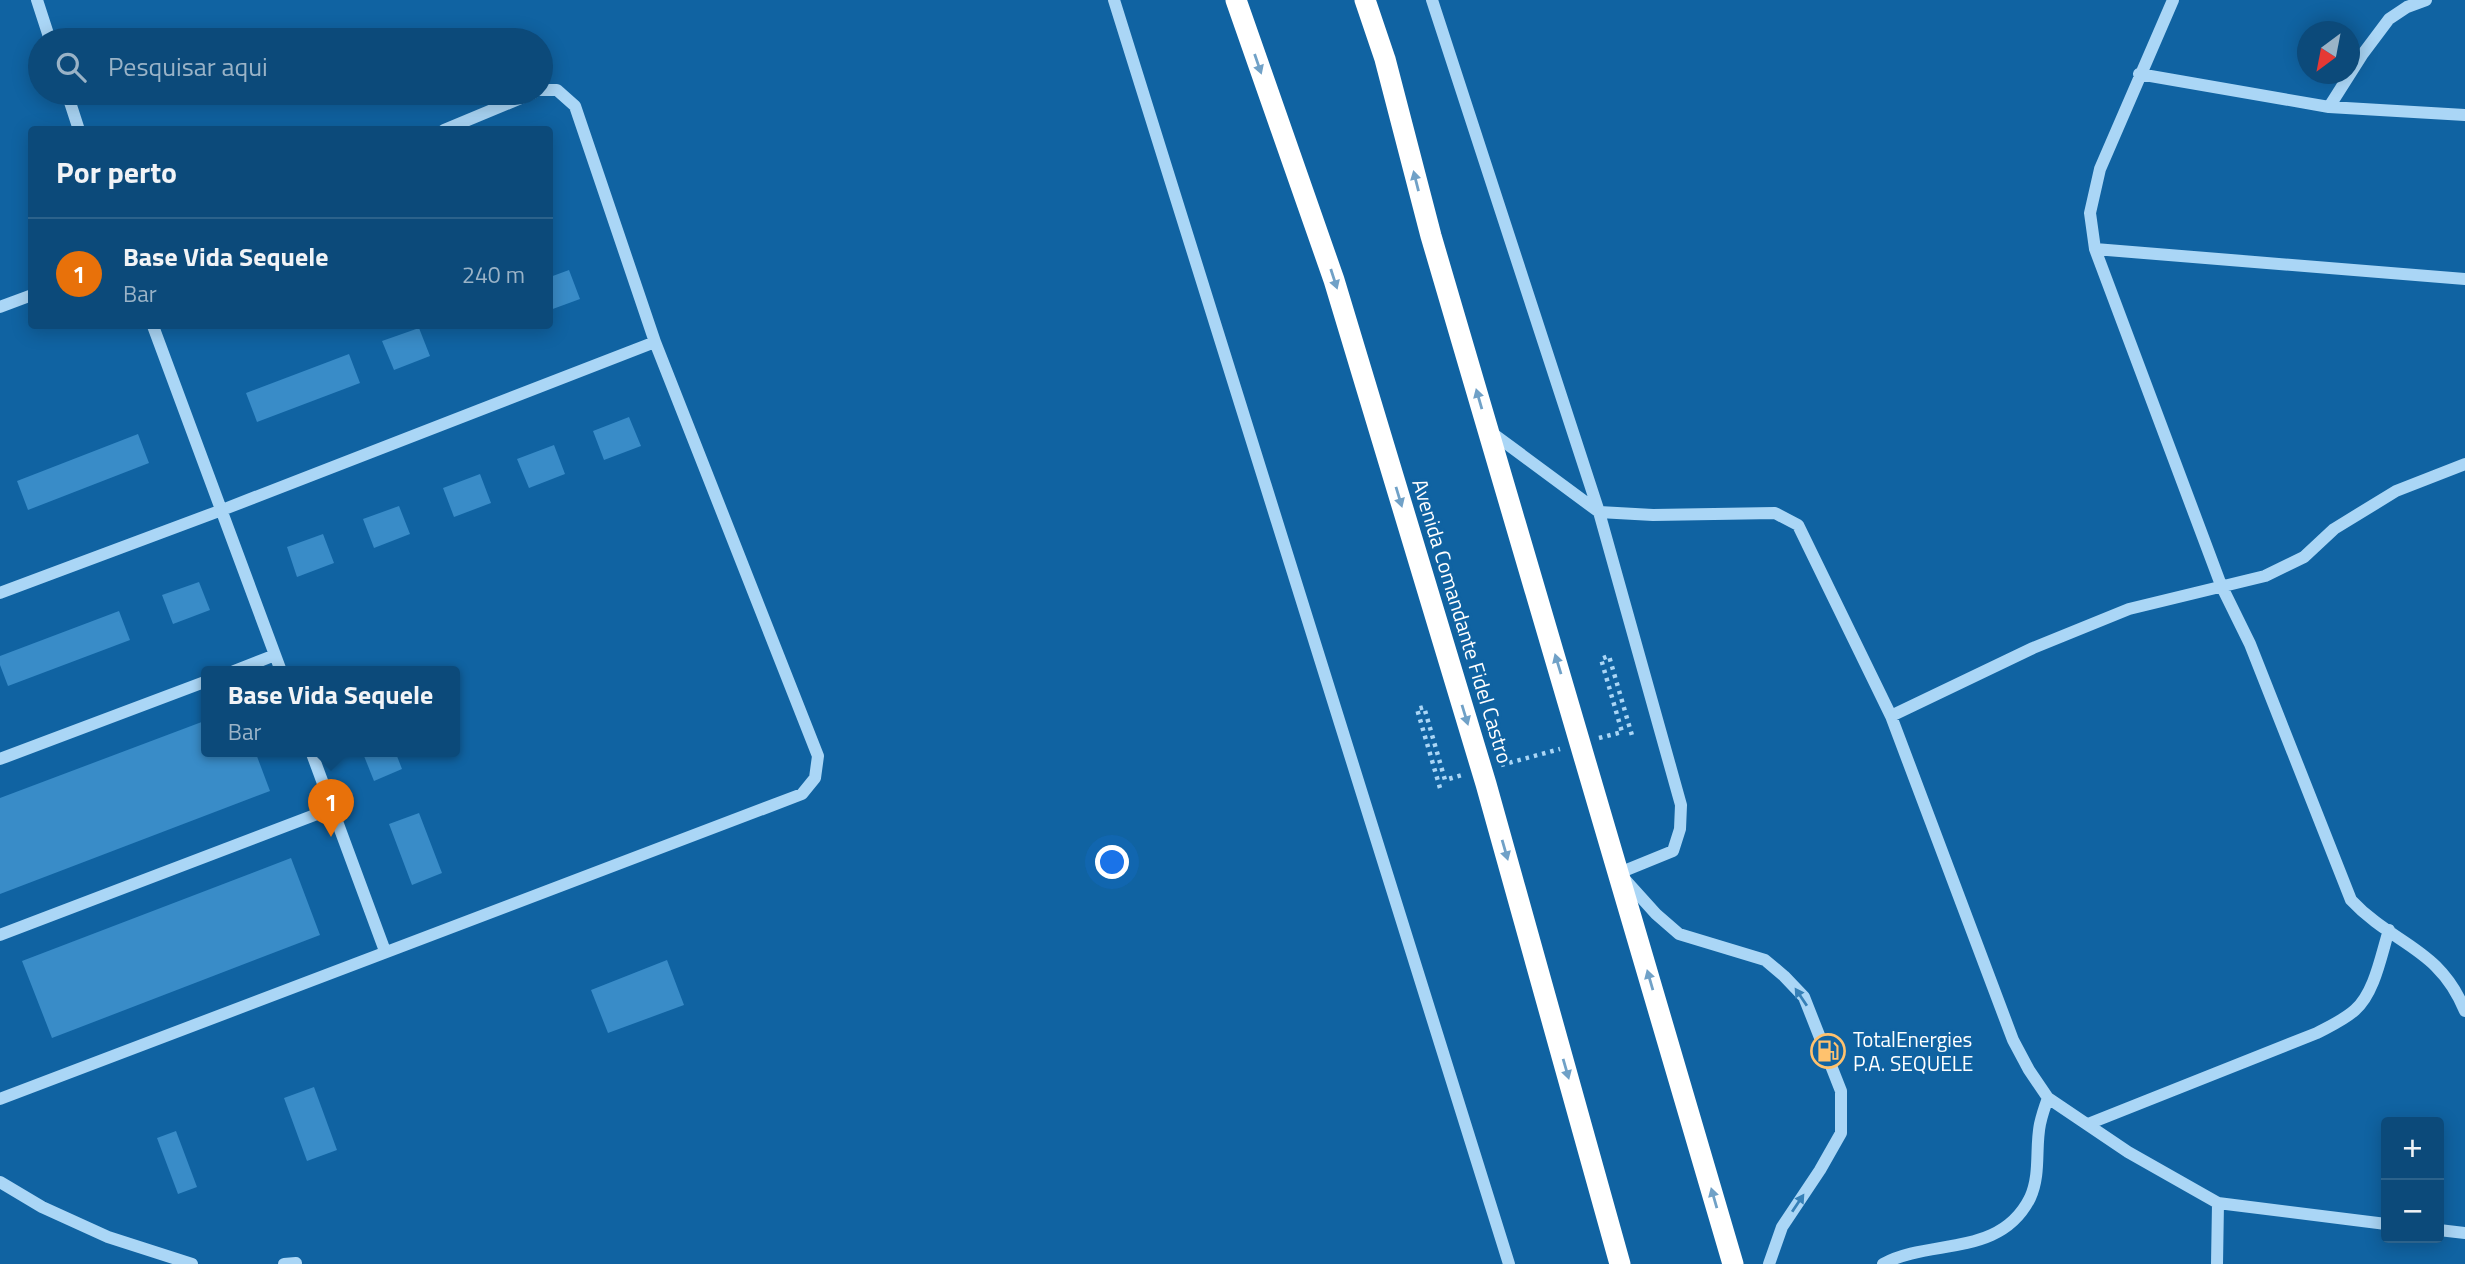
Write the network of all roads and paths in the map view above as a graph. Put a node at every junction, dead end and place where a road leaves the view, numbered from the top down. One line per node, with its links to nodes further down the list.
1 (37, 0): 10 (street)
2 (1114, 0): 59 (street)
3 (1227, 0): 9 (highway)
4 (1236, 0): 9 (highway, Avenida Comandante Fidel Castro)
5 (1365, 0): 25 (highway, one-way to 5)
6 (1432, 0): 28 (street)
7 (2173, 0): 11 (street)
8 (2426, 0): 15 (street)
9 (1244, 23): 60 (highway, Avenida Comandante Fidel Castro, one-way to 60)
10 (46, 28)
11 (2139, 74): 15 (street); 19 (street)
12 (553, 90): 24 (street)
13 (71, 105): 17 (street)
14 (504, 105): 18 (street)
15 (2329, 107): 16 (street)
16 (2465, 116)
17 (78, 126)
18 (454, 126)
19 (2095, 249): 20 (street); 29 (street)
20 (2465, 279)
21 (28, 296): 22 (street)
22 (0, 307)
23 (154, 329): 27 (street)
24 (655, 342): 27 (street); 48 (street)
25 (1488, 430): 28 (street); 45 (highway, one-way to 25)
26 (2465, 464): 29 (street)
27 (222, 510): 30 (street); 31 (street)
28 (1600, 512): 35 (street); 45 (street)
29 (2221, 585): 35 (street); 46 (street)
30 (0, 593)
31 (275, 655): 32 (street); 33 (street)
32 (247, 666)
33 (279, 666)
34 (201, 683): 40 (street)
35 (1891, 716): 50 (street)
36 (1597, 739): 37 (path)
37 (1633, 739)
38 (1572, 746): 41 (path)
39 (313, 757): 44 (street)
40 (0, 759)
41 (1496, 766)
42 (1470, 773): 43 (path)
43 (1440, 788)
44 (332, 808): 47 (street); 48 (street)
45 (1619, 873): 61 (highway, one-way to 45); 62 (street, one-way to 45)
46 (2389, 930): 49 (street); 52 (street)
47 (0, 935)
48 (385, 951): 51 (street)
49 (2465, 1012)
50 (2048, 1098): 52 (street); 63 (street)
51 (0, 1099)
52 (2088, 1124): 54 (street)
53 (0, 1182): 58 (street)
54 (2218, 1203): 55 (street); 64 (street)
55 (2381, 1223)
56 (2444, 1231): 57 (street)
57 (2465, 1233)
58 (192, 1264)
59 (1509, 1264)
60 (1620, 1264)
61 (1733, 1264)
62 (1769, 1264)
63 (1883, 1264)
64 (2217, 1264)

